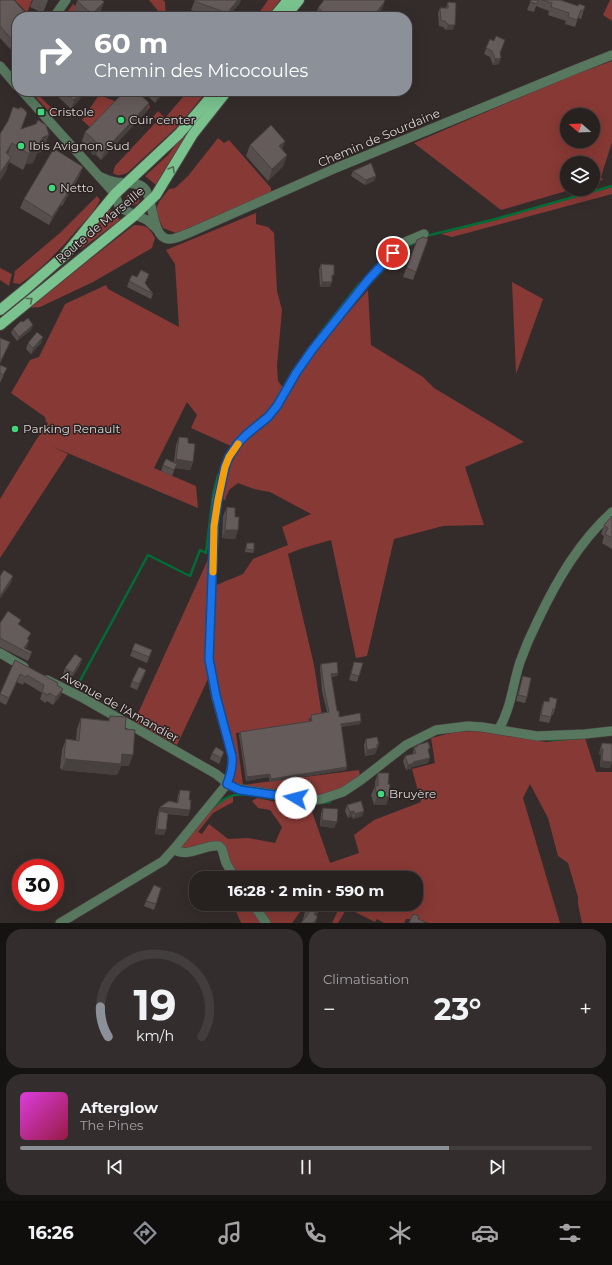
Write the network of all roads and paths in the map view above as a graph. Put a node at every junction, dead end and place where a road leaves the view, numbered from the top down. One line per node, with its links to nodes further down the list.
1 (66, 0): 4 (street)
2 (288, 0): 5 (main road)
3 (299, 0): 6 (main road)
4 (58, 12)
5 (278, 12)
6 (289, 12)
7 (612, 56): 19 (street, Chemin de Sourdaine)
8 (0, 66): 9 (street)
9 (12, 76)
10 (27, 96): 13 (street)
11 (212, 96): 14 (main road, Route de Marseille)
12 (223, 96): 16 (main road, Route de Marseille, one-way to 12)
13 (100, 177): 14 (street); 15 (street); 17 (street)
14 (127, 182): 15 (main road, Route de Marseille); 16 (street)
15 (115, 194): 17 (main road, Route de Marseille); 18 (street)
16 (150, 201): 18 (main road, Route de Marseille); 19 (street)
17 (106, 207): 21 (main road, Route de Marseille)
18 (135, 215): 19 (street, Chemin de Sourdaine); 22 (main road, Route de Marseille, one-way to 18)
19 (158, 230)
20 (424, 234): 27 (street)
21 (0, 310)
22 (0, 325)
23 (612, 512): 25 (street)
24 (0, 653): 27 (street, Avenue de l'Amandier)
25 (499, 729): 26 (street, Avenue de l'Amandier); 27 (street, Avenue de l'Amandier)
26 (612, 731)
27 (227, 784): 28 (street)
28 (174, 849): 29 (street); 31 (street)
29 (231, 871)
30 (258, 911): 32 (street)
31 (60, 923)
32 (266, 923)

